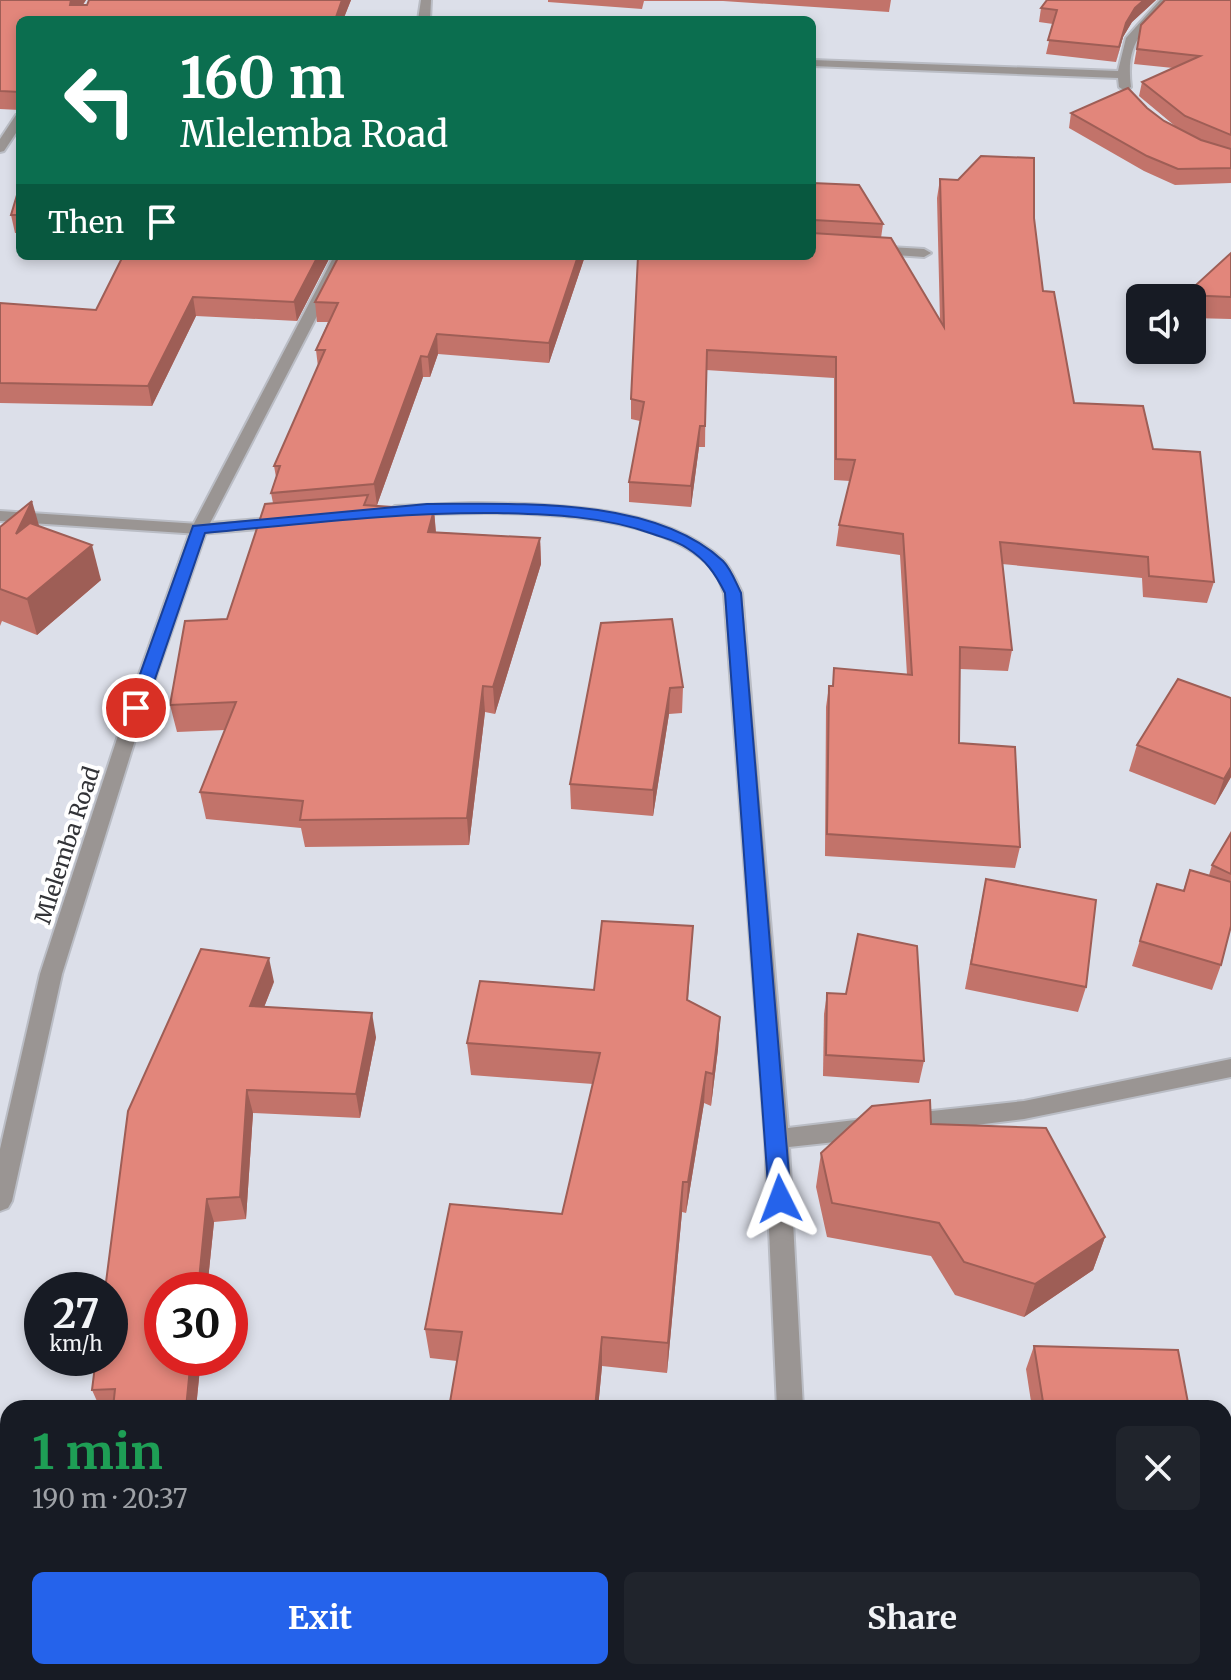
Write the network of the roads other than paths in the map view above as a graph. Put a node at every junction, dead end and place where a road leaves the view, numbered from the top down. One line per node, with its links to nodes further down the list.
1 (1166, 0): 3 (street)
2 (816, 63): 3 (street)
3 (1123, 75): 4 (street)
4 (1131, 98)
5 (16, 124): 6 (street)
6 (0, 148)
7 (854, 249): 8 (street)
8 (924, 253)
9 (339, 260): 13 (street, Mlelemba Road)
10 (372, 514): 15 (street)
11 (0, 516): 13 (street)
12 (301, 520): 13 (street)
13 (199, 529): 16 (street, Mlelemba Road)
14 (1231, 1068): 15 (street)
15 (777, 1139): 17 (street)
16 (0, 1201)
17 (790, 1400)

